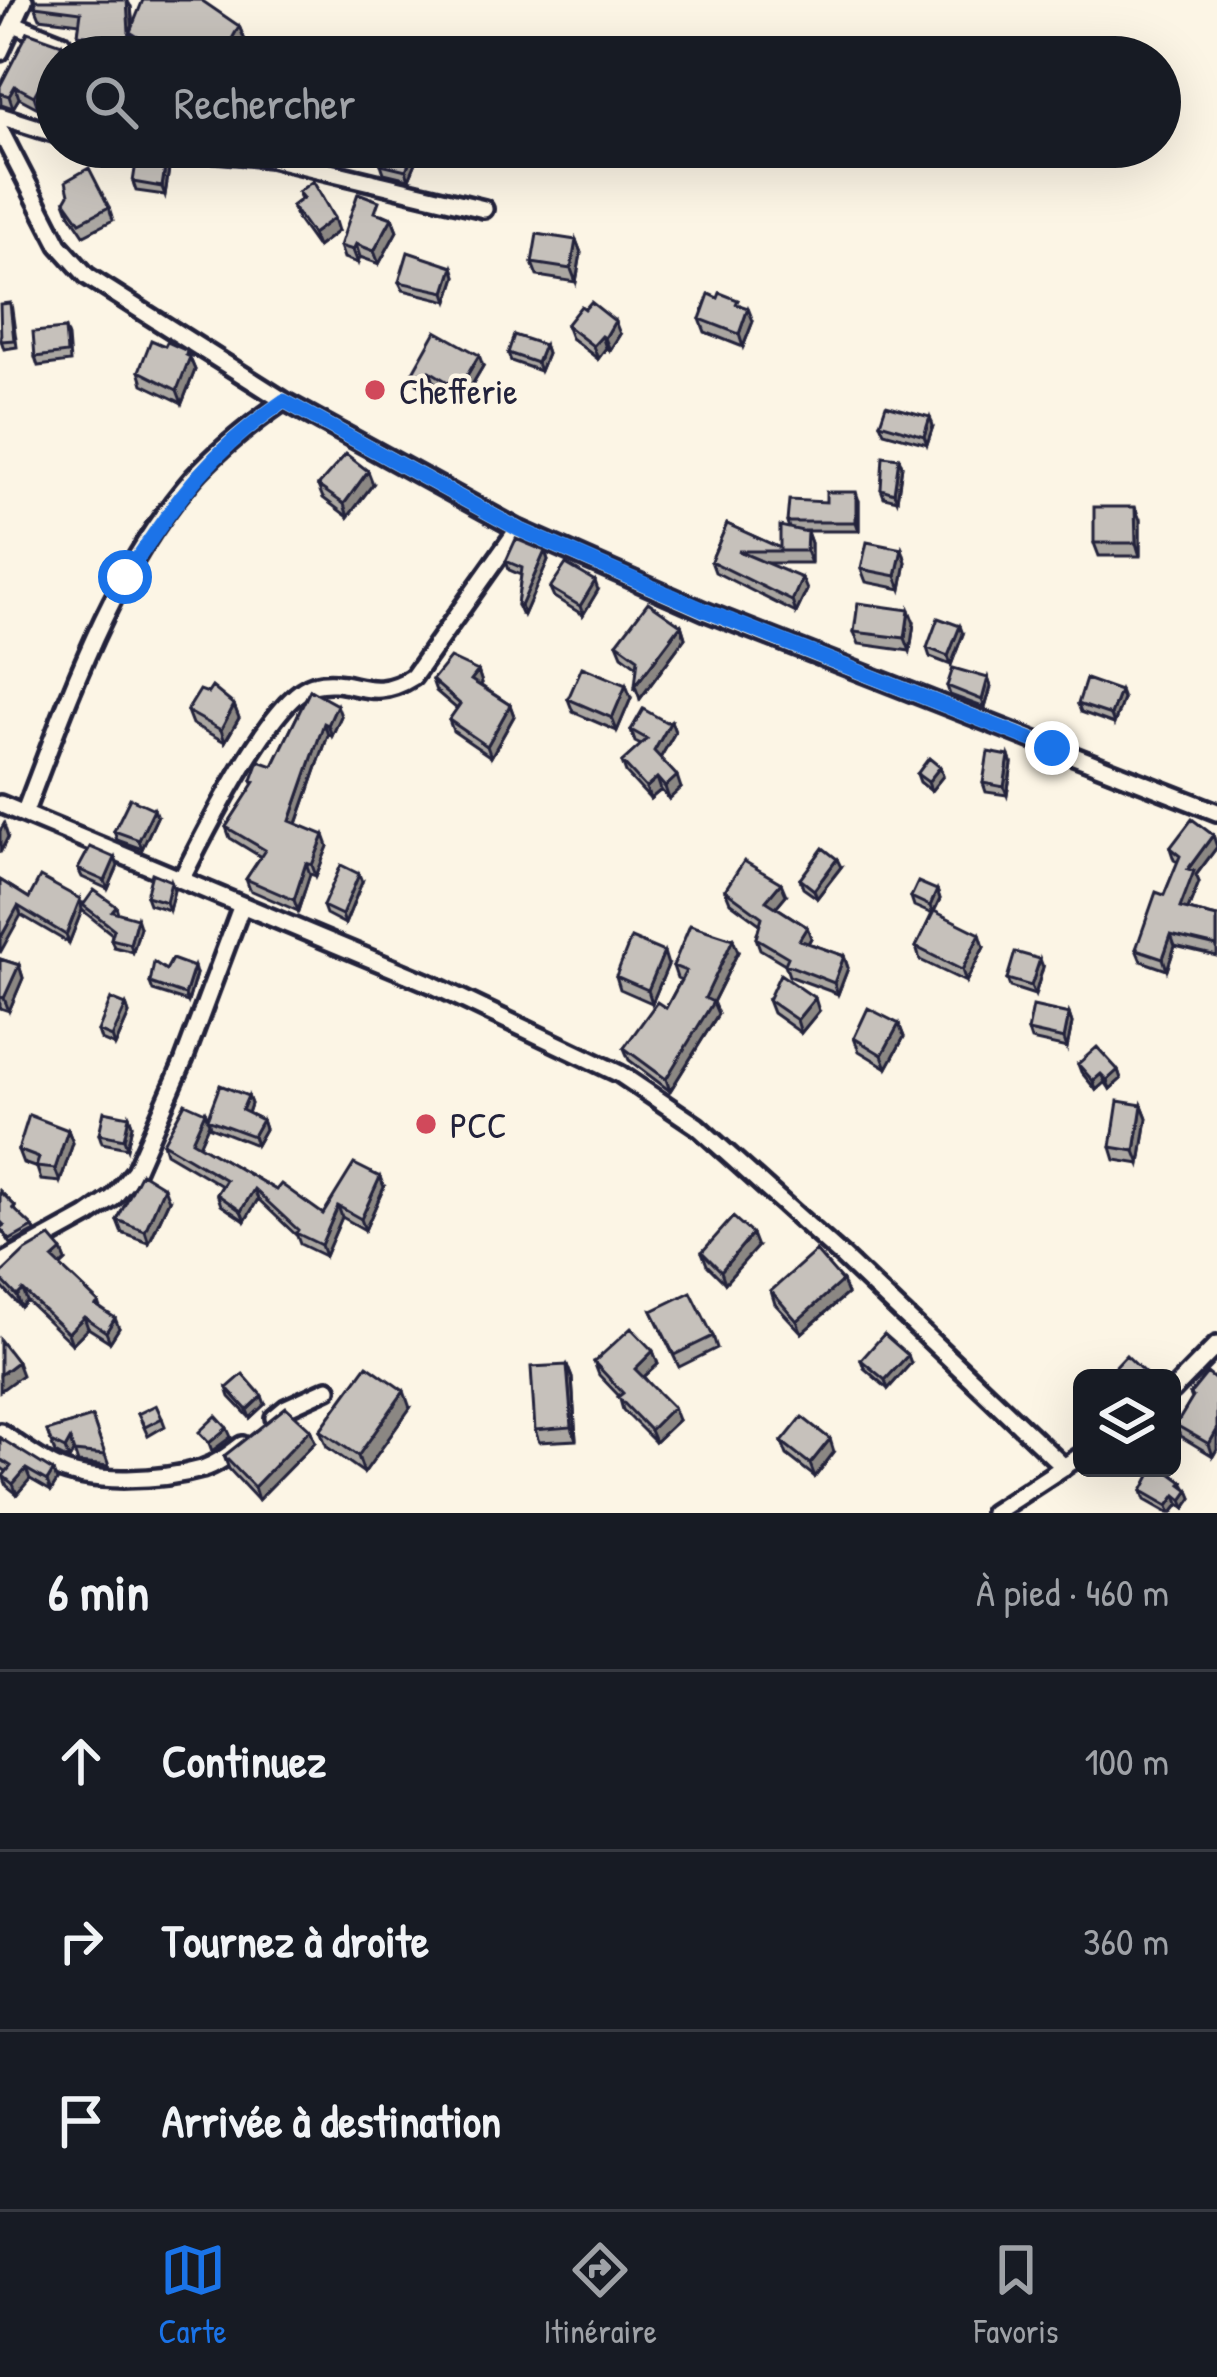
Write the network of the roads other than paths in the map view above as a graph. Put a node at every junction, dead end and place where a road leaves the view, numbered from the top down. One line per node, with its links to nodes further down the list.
1 (24, 0): 2 (street)
2 (14, 24): 3 (street); 4 (street)
3 (44, 36)
4 (0, 52)
5 (0, 116): 6 (street)
6 (36, 127)
7 (0, 130): 10 (street)
8 (314, 168): 9 (street)
9 (484, 209)
10 (284, 401): 11 (street); 14 (street)
11 (518, 529): 13 (street); 15 (street)
12 (0, 804): 14 (street)
13 (1217, 812)
14 (24, 814): 15 (street)
15 (182, 878): 16 (street)
16 (242, 905): 17 (street); 23 (street)
17 (0, 1264)
18 (1217, 1345): 19 (street)
19 (1181, 1382)
20 (328, 1389): 21 (street)
21 (0, 1432)
22 (1073, 1461): 23 (street)
23 (1064, 1467): 24 (street)
24 (993, 1513)

